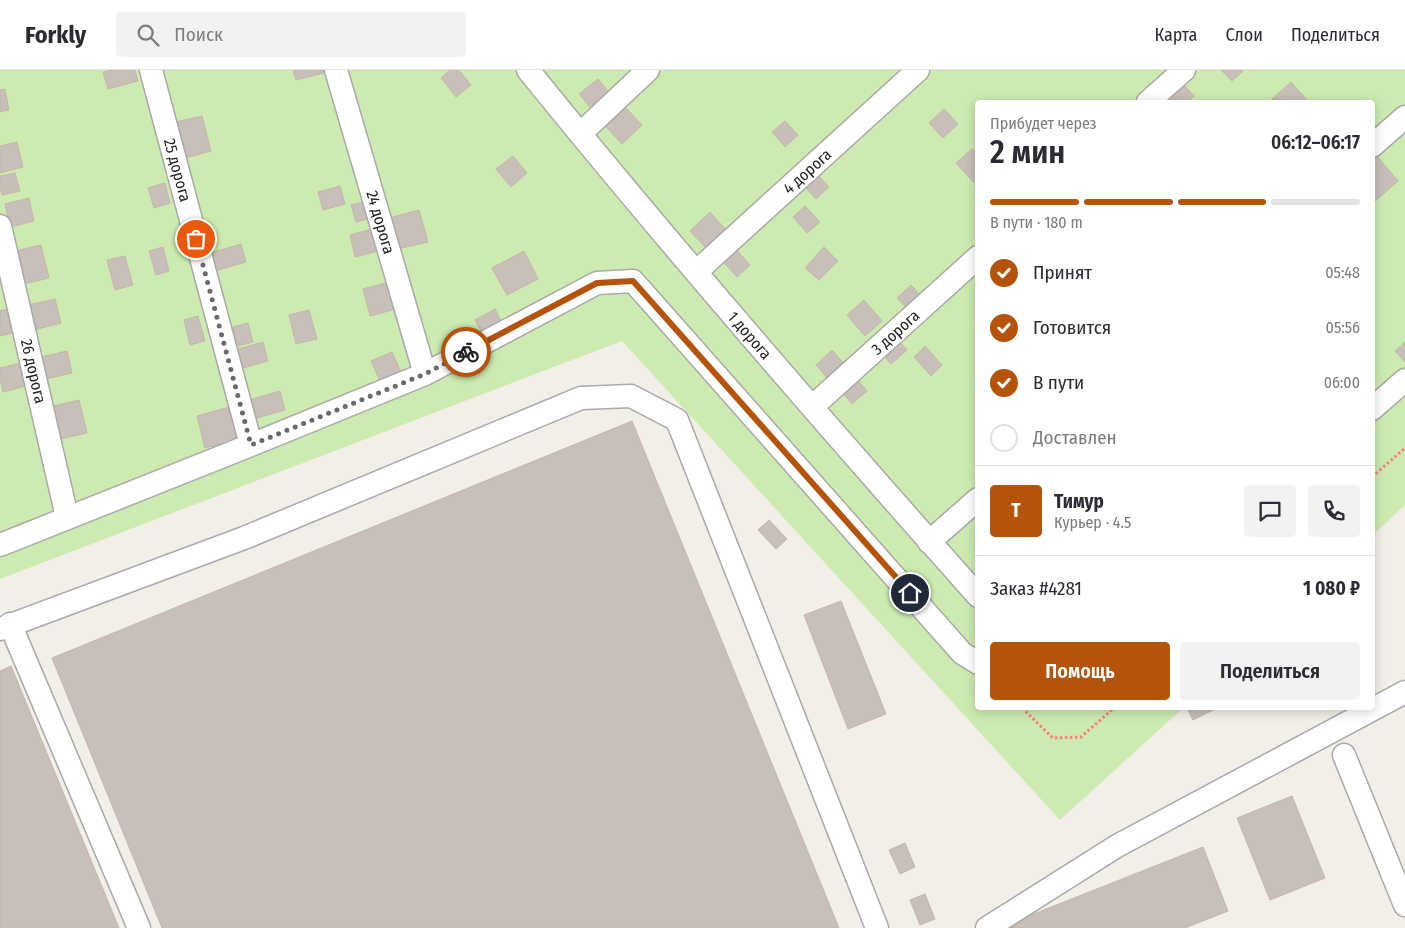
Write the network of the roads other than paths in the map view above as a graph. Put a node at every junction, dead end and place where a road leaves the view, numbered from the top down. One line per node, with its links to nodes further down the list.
1 (151, 70): 18 (street, 25 дорога)
2 (336, 70): 14 (street, 24 дорога)
3 (528, 70): 9 (street, 1 дорога)
4 (648, 70): 9 (street)
5 (918, 70): 13 (street, 4 дорога)
6 (1184, 70): 7 (street)
7 (1150, 100)
8 (1405, 117): 10 (street)
9 (580, 134): 13 (street, 1 дорога)
10 (1375, 143)
11 (0, 226): 20 (street, 26 дорога)
12 (975, 260): 17 (street, 3 дорога)
13 (696, 272): 17 (street, 1 дорога)
14 (425, 374): 18 (street); 25 (street)
15 (1405, 380): 16 (street)
16 (1375, 406)
17 (812, 407): 21 (street, 1 дорога)
18 (251, 445): 20 (street)
19 (975, 502): 21 (street)
20 (67, 517): 22 (street)
21 (929, 542): 23 (street, 1 дорога)
22 (0, 545)
23 (975, 593)
24 (5, 626): 31 (street); 32 (street)
25 (975, 661)
26 (1405, 692): 27 (street)
27 (1375, 708)
28 (1371, 710): 33 (street)
29 (1344, 755): 30 (street)
30 (1405, 905)
31 (139, 928)
32 (877, 928)
33 (987, 928)

